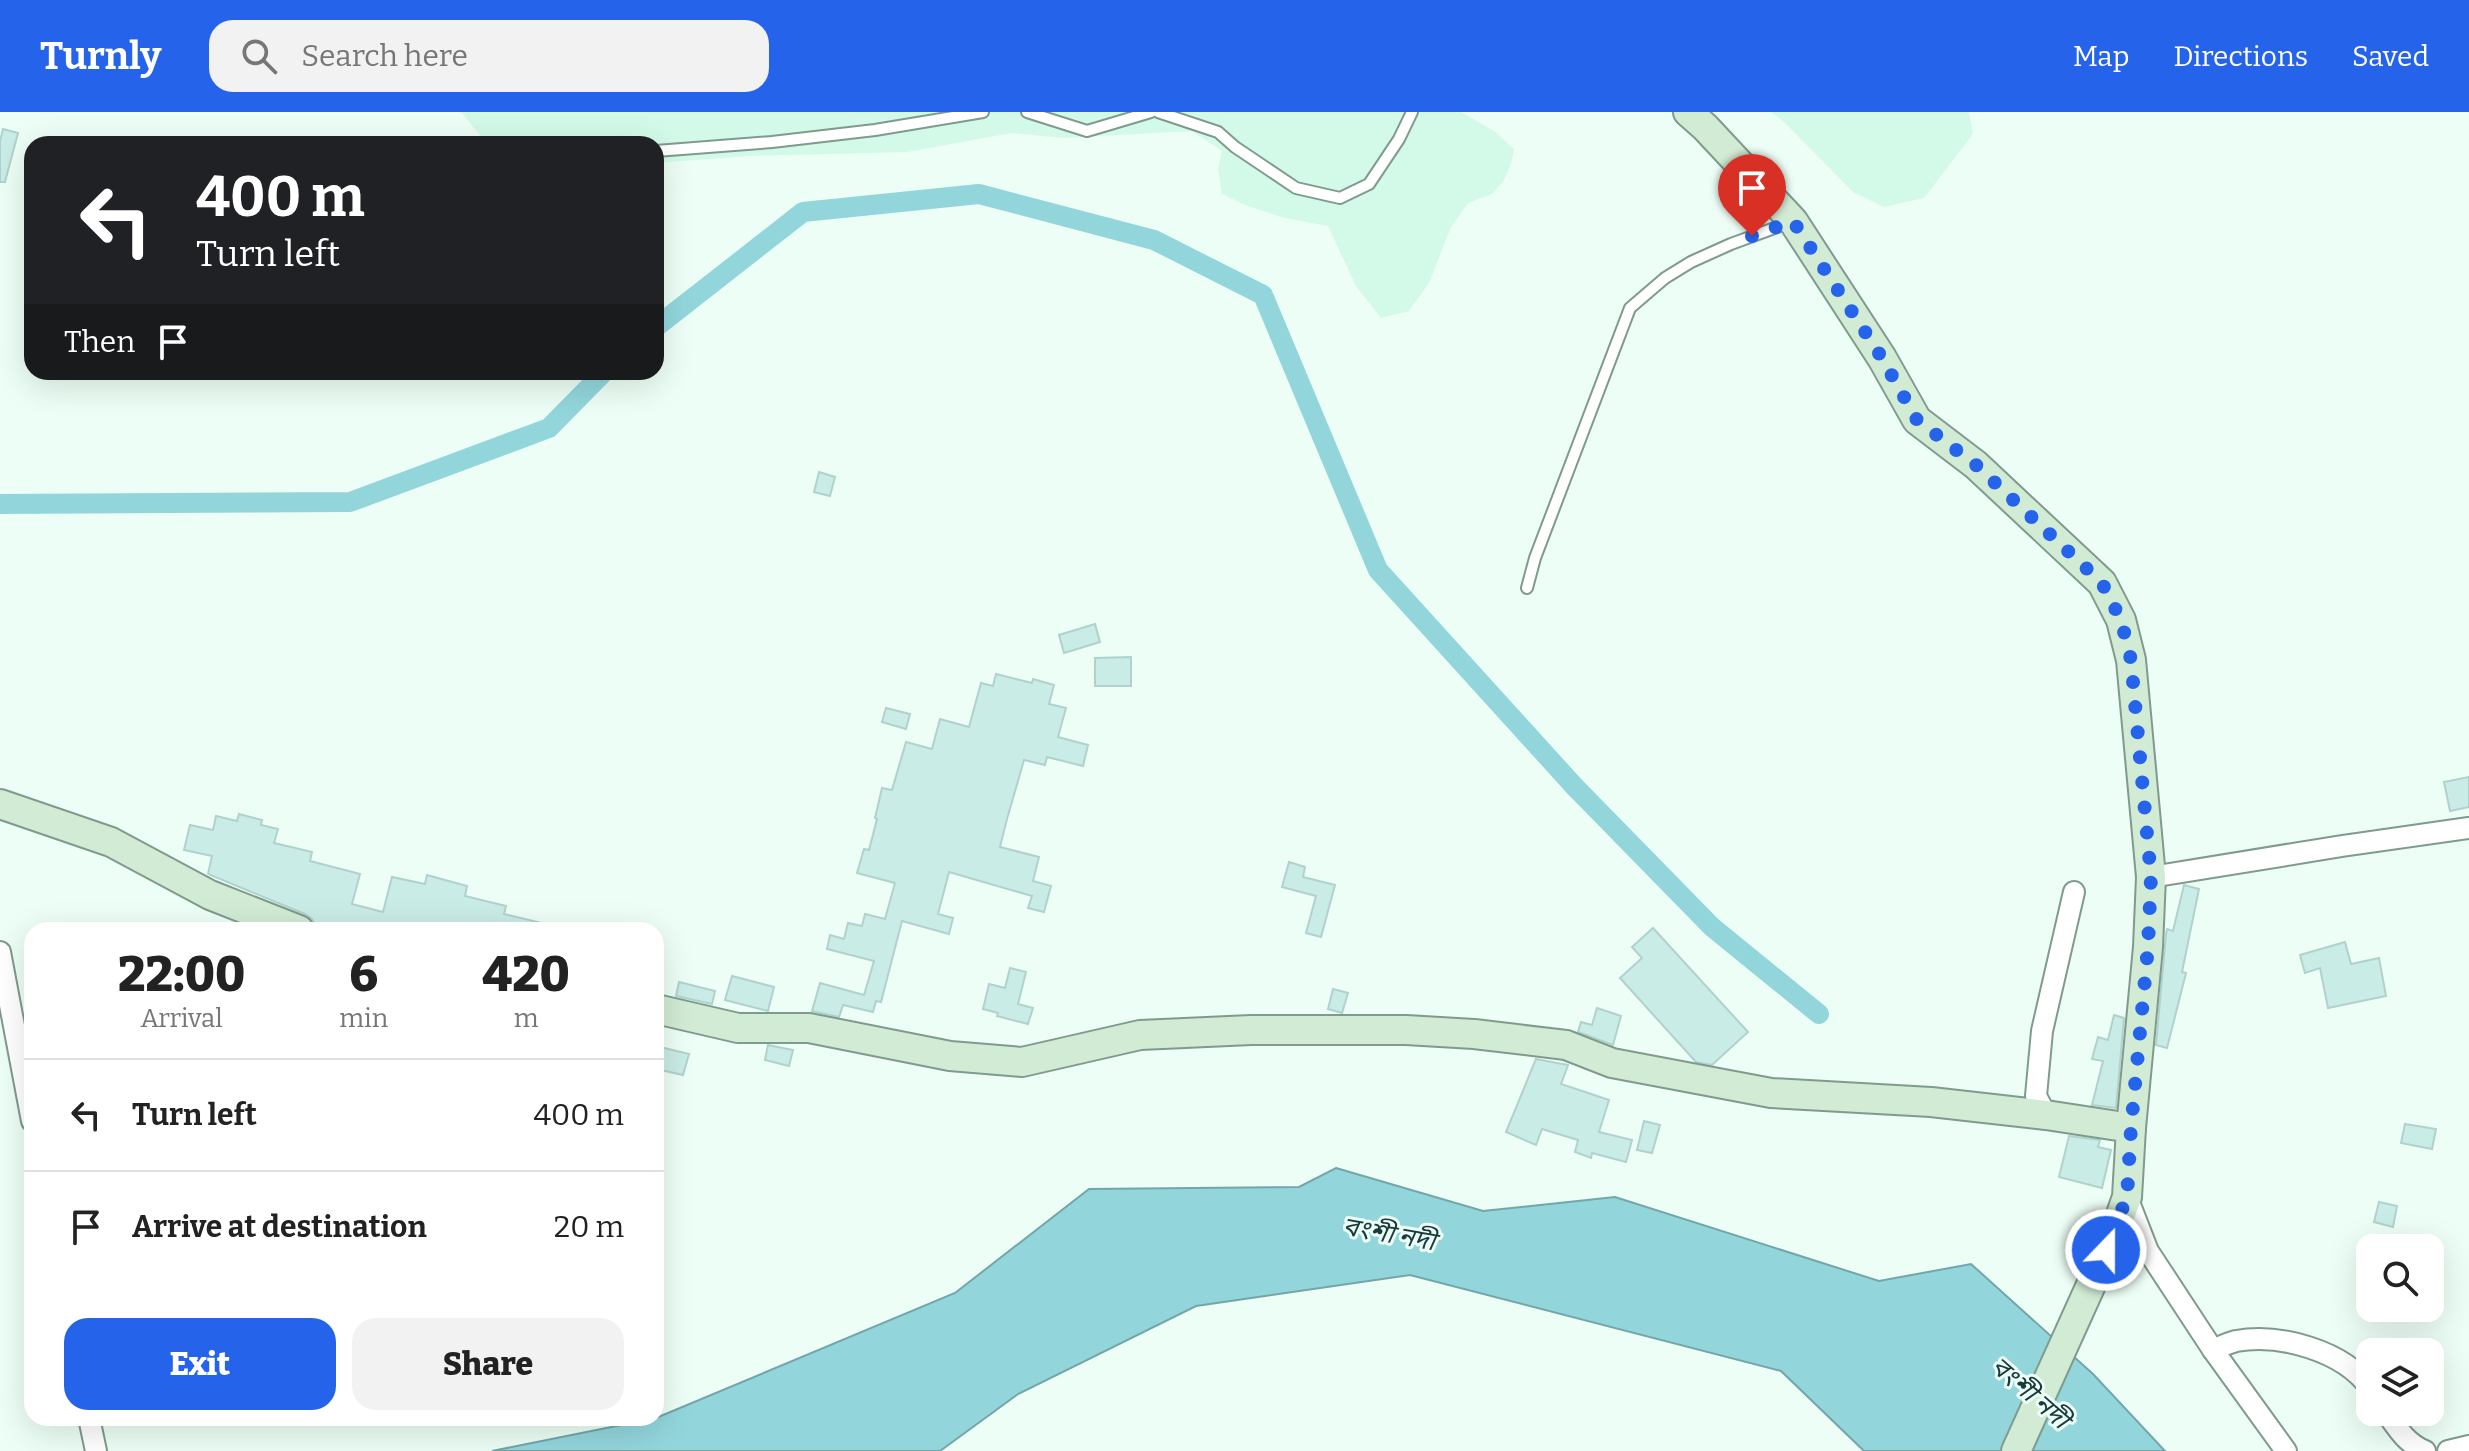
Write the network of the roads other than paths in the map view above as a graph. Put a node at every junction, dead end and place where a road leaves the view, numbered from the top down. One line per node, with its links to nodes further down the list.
1 (983, 112): 7 (lane)
2 (1027, 112): 3 (lane)
3 (1151, 112)
4 (1158, 112): 5 (lane)
5 (1412, 112)
6 (1688, 112): 8 (street)
7 (664, 150)
8 (1793, 221): 9 (lane); 12 (street)
9 (1527, 588)
10 (0, 804): 14 (street)
11 (2469, 828): 12 (street)
12 (2151, 877): 19 (street)
13 (2074, 892): 18 (street)
14 (279, 922)
15 (0, 952): 17 (street)
16 (664, 1011): 18 (street)
17 (24, 1079)
18 (2046, 1115): 19 (street)
19 (2131, 1128): 20 (street)
20 (2127, 1197): 21 (street); 27 (street)
21 (2213, 1350): 22 (street); 28 (street)
22 (2356, 1372)
23 (91, 1426): 26 (street)
24 (2396, 1426): 29 (street)
25 (2469, 1446): 30 (street)
26 (96, 1451)
27 (2016, 1451)
28 (2286, 1451)
29 (2425, 1451)
30 (2448, 1451)

